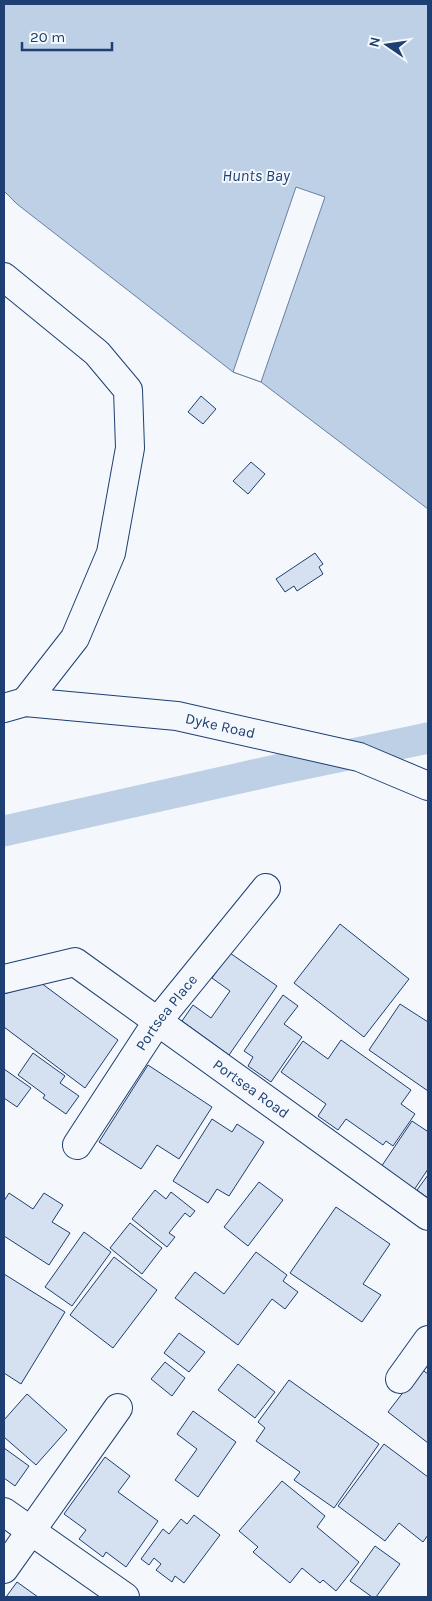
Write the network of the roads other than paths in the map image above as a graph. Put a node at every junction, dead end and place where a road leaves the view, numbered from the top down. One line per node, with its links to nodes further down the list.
1 (4, 277): 2 (street)
2 (14, 705): 3 (street, Dyke Road)
3 (426, 785)
4 (266, 888): 6 (street, Portsea Place)
5 (4, 979): 6 (street, Portsea Road)
6 (157, 1022): 7 (street, Portsea Place); 8 (street, Portsea Road)
7 (77, 1145)
8 (428, 1216)
9 (428, 1340): 10 (street)
10 (400, 1378)
11 (118, 1408): 13 (street)
12 (4, 1512): 13 (street)
13 (31, 1531): 14 (street); 15 (street)
14 (4, 1569)
15 (125, 1597)

